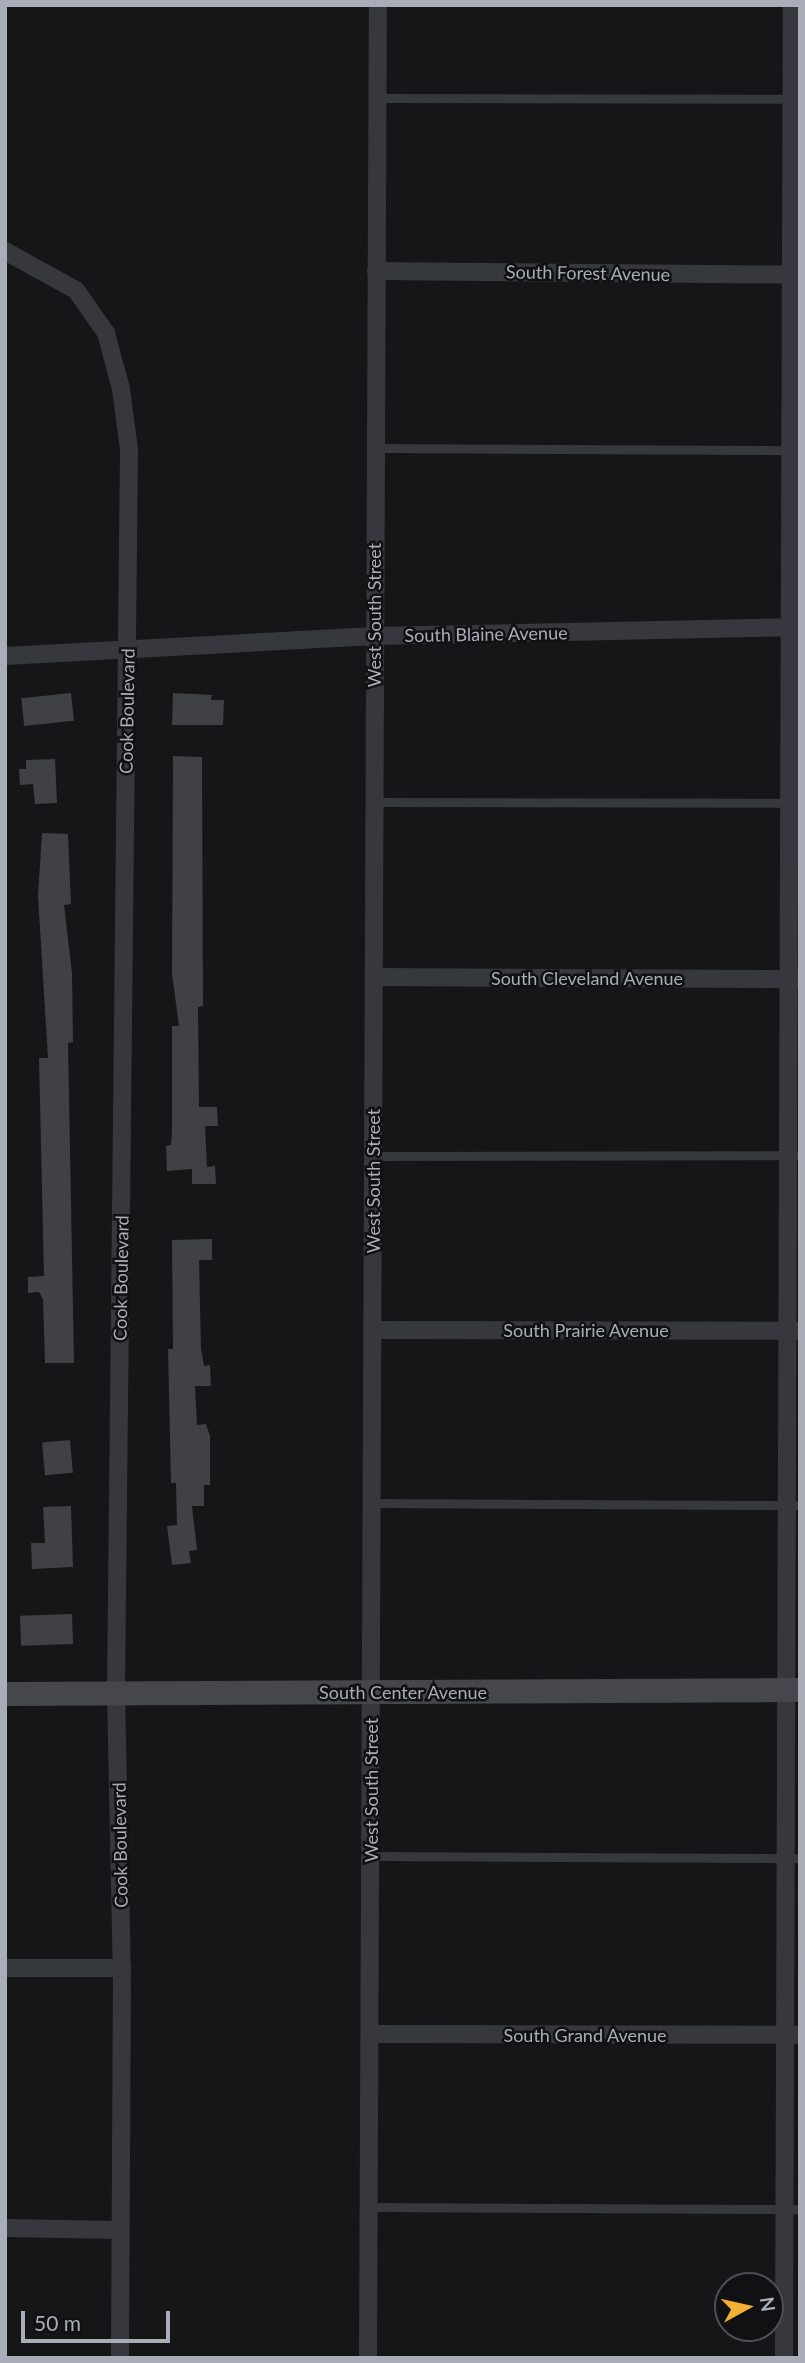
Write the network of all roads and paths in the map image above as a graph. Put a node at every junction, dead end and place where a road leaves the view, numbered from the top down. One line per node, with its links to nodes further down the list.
1 (378, 5): 3 (street, West South Street)
2 (792, 5): 4 (street)
3 (377, 98): 4 (lane); 6 (street, West South Street)
4 (796, 99): 7 (street)
5 (5, 251): 12 (street, Cook Boulevard)
6 (376, 271): 7 (street, South Forest Avenue); 8 (street, West South Street)
7 (795, 275): 9 (street)
8 (376, 448): 9 (lane); 11 (street, West South Street)
9 (795, 450): 10 (street)
10 (795, 627): 11 (street, South Blaine Avenue); 15 (street)
11 (373, 636): 12 (street, South Blaine Avenue); 14 (street, West South Street)
12 (128, 647): 13 (street, South Blaine Avenue); 26 (street, Cook Boulevard)
13 (5, 656)
14 (374, 802): 15 (lane); 16 (street, West South Street)
15 (794, 803): 17 (street)
16 (374, 977): 17 (street, South Cleveland Avenue); 19 (street, West South Street)
17 (794, 979): 18 (street)
18 (794, 1155): 19 (lane); 21 (street)
19 (373, 1156): 20 (street, West South Street)
20 (372, 1330): 21 (street, South Prairie Avenue); 22 (street, West South Street)
21 (793, 1331): 23 (street)
22 (372, 1503): 23 (lane); 25 (street, West South Street)
23 (793, 1505): 24 (street)
24 (793, 1690): 25 (street, South Center Avenue); 29 (street)
25 (371, 1692): 26 (street, South Center Avenue); 28 (street, West South Street)
26 (116, 1693): 27 (street, South Center Avenue); 31 (street, Cook Boulevard)
27 (5, 1694)
28 (370, 1856): 29 (lane); 32 (street, West South Street)
29 (793, 1858): 33 (street)
30 (5, 1968): 31 (street)
31 (122, 1968): 37 (street, Cook Boulevard)
32 (370, 2034): 33 (street, South Grand Avenue); 34 (street, West South Street)
33 (792, 2035): 35 (street)
34 (369, 2207): 35 (lane); 39 (street, West South Street)
35 (792, 2209): 40 (street)
36 (5, 2228): 37 (street)
37 (118, 2230): 38 (street, Cook Boulevard)
38 (120, 2358)
39 (368, 2358)
40 (784, 2358)

